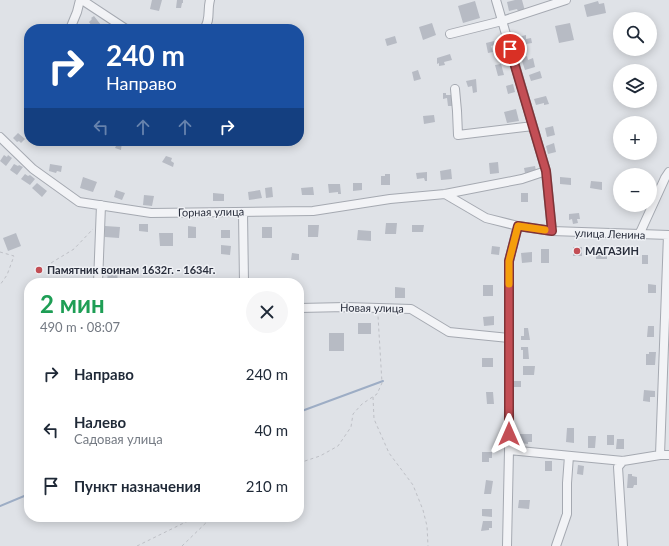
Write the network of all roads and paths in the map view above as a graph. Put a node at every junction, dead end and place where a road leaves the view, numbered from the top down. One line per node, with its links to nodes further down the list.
1 (81, 0): 6 (street); 7 (street)
2 (210, 0): 8 (street)
3 (496, 0): 5 (street)
4 (566, 0): 5 (street)
5 (502, 21): 9 (street); 11 (street)
6 (72, 24)
7 (118, 24)
8 (207, 24)
9 (450, 34)
10 (455, 89): 11 (street)
11 (533, 126): 13 (street)
12 (0, 137): 16 (street, Горная улица)
13 (546, 171): 15 (street, Горная улица); 20 (street)
14 (669, 172): 21 (street)
15 (445, 194): 17 (street, Горная улица); 19 (street, улица Ленина)
16 (101, 208): 17 (street, Горная улица); 18 (street)
17 (243, 212): 26 (street)
18 (100, 222): 24 (path); 25 (street)
19 (518, 226): 20 (street, улица Ленина); 30 (street)
20 (552, 231): 21 (street, улица Ленина)
21 (639, 235): 22 (street, улица Ленина)
22 (668, 235): 33 (street)
23 (0, 252): 27 (path)
24 (46, 266)
25 (98, 278)
26 (244, 278)
27 (0, 285)
28 (378, 307): 29 (street, Новая улица); 30 (street, Новая улица); 31 (path)
29 (304, 308)
30 (509, 338): 32 (street)
31 (373, 396): 36 (path); 42 (path)
32 (509, 450): 35 (street); 43 (street)
33 (660, 455): 34 (street); 37 (street)
34 (669, 455)
35 (569, 456): 37 (street); 44 (street)
36 (304, 461)
37 (618, 463): 45 (street)
38 (186, 522): 40 (path)
39 (207, 522): 41 (path)
40 (138, 546)
41 (182, 546)
42 (428, 546)
43 (506, 546)
44 (556, 546)
45 (623, 546)

